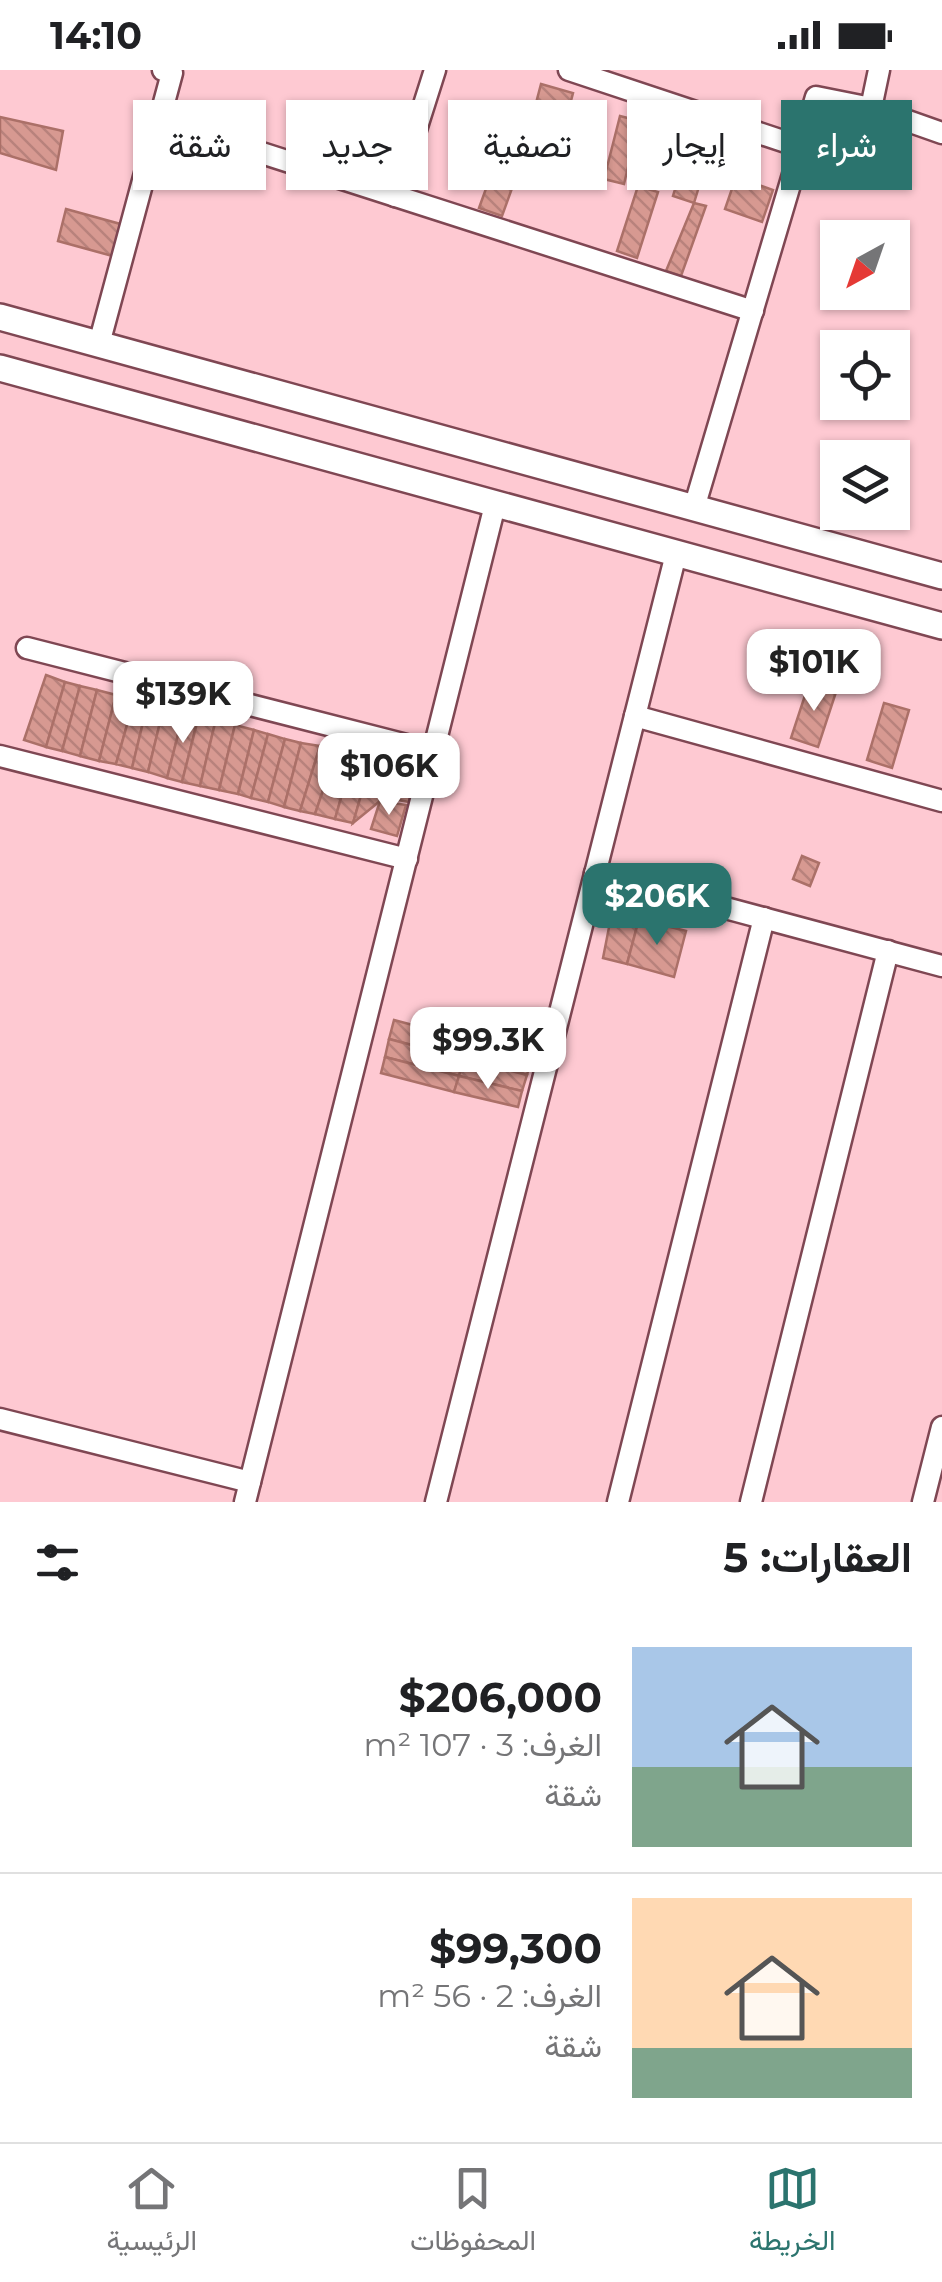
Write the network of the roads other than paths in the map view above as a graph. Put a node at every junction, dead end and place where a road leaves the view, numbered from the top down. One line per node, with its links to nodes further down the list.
1 (163, 70): 5 (street)
2 (436, 70): 13 (street)
3 (568, 70): 9 (street)
4 (879, 70): 6 (street)
5 (165, 100)
6 (872, 100)
7 (912, 123): 8 (street)
8 (942, 133)
9 (781, 140)
10 (266, 154): 13 (street)
11 (140, 190): 16 (street)
12 (788, 190): 14 (street)
13 (395, 196): 14 (street)
14 (753, 311): 19 (street)
15 (0, 317): 16 (street)
16 (98, 344): 19 (street)
17 (0, 368): 18 (street)
18 (495, 505): 20 (street); 25 (street)
19 (694, 508): 21 (street)
20 (676, 554): 22 (street); 24 (street)
21 (942, 576)
22 (942, 626)
23 (26, 648): 25 (street)
24 (635, 716): 27 (street); 29 (street)
25 (434, 752): 28 (street)
26 (0, 756): 28 (street)
27 (942, 801)
28 (407, 859): 35 (street)
29 (595, 872): 30 (street); 36 (street)
30 (764, 918): 31 (street); 37 (street)
31 (888, 951): 32 (street); 38 (street)
32 (942, 966)
33 (0, 1418): 35 (street)
34 (942, 1428): 39 (street)
35 (248, 1492)
36 (436, 1502)
37 (618, 1502)
38 (751, 1502)
39 (923, 1502)

